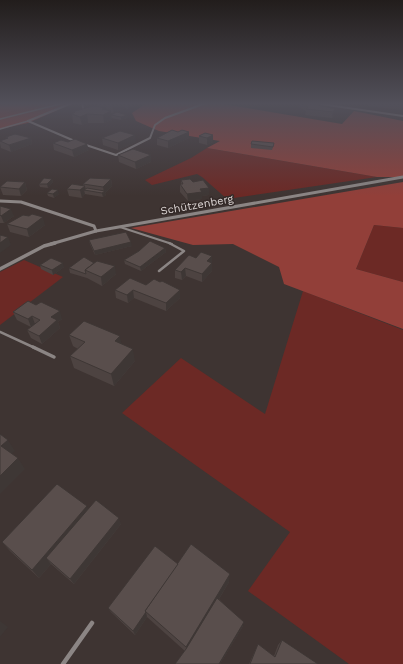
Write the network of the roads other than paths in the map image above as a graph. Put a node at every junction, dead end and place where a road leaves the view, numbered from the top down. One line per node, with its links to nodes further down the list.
1 (58, 134): 2 (street)
2 (152, 134)
3 (403, 177): 5 (street, Schützenberg)
4 (0, 202): 6 (street)
5 (120, 227): 6 (street, Schützenberg); 8 (lane)
6 (96, 231): 7 (street, Schützenberg)
7 (0, 269)
8 (159, 271)
9 (0, 332): 10 (lane)
10 (54, 358)
11 (92, 623): 12 (lane)
12 (64, 664)

